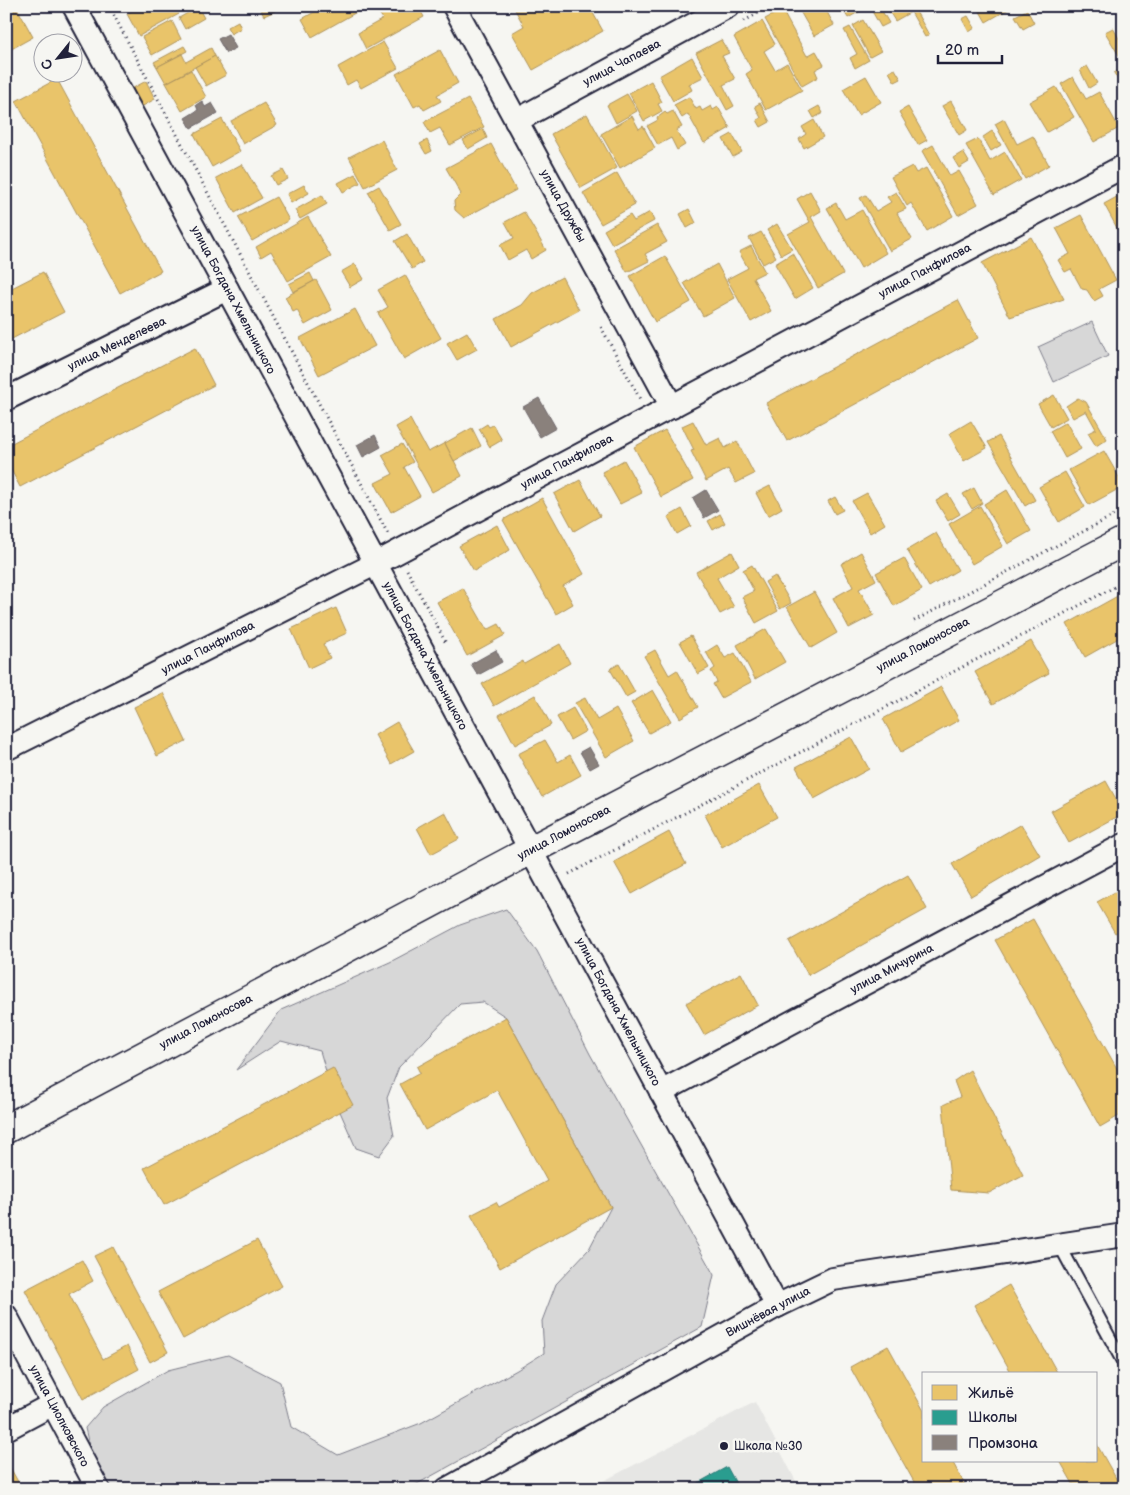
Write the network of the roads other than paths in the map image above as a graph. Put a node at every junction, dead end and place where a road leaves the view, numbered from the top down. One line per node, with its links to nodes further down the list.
1 (74, 6): 6 (street, улица Богдана Хмельницкого)
2 (454, 6): 4 (street, улица Дружбы)
3 (728, 6): 4 (street, улица Чапаева)
4 (516, 120): 8 (street, улица Дружбы)
5 (1124, 166): 8 (street, улица Панфилова)
6 (227, 289): 7 (street, улица Менделеева); 10 (street, улица Богдана Хмельницкого)
7 (6, 399)
8 (672, 407): 10 (street, улица Панфилова)
9 (1124, 541): 13 (street, улица Ломоносова)
10 (376, 564): 11 (street, улица Панфилова); 13 (street, улица Богдана Хмельницкого)
11 (6, 749)
12 (1124, 846): 14 (street, улица Мичурина)
13 (530, 850): 14 (street, улица Богдана Хмельницкого); 15 (street, улица Ломоносова)
14 (661, 1092): 18 (street, улица Богдана Хмельницкого)
15 (6, 1129)
16 (1124, 1235): 17 (street, Вишнёвая улица)
17 (1059, 1244): 18 (street, Вишнёвая улица); 20 (lane)
18 (777, 1306): 24 (street, Вишнёвая улица)
19 (6, 1316): 21 (street, улица Циолковского)
20 (1124, 1364)
21 (53, 1404): 22 (street); 23 (street, улица Циолковского)
22 (6, 1429)
23 (98, 1489)
24 (447, 1489)

